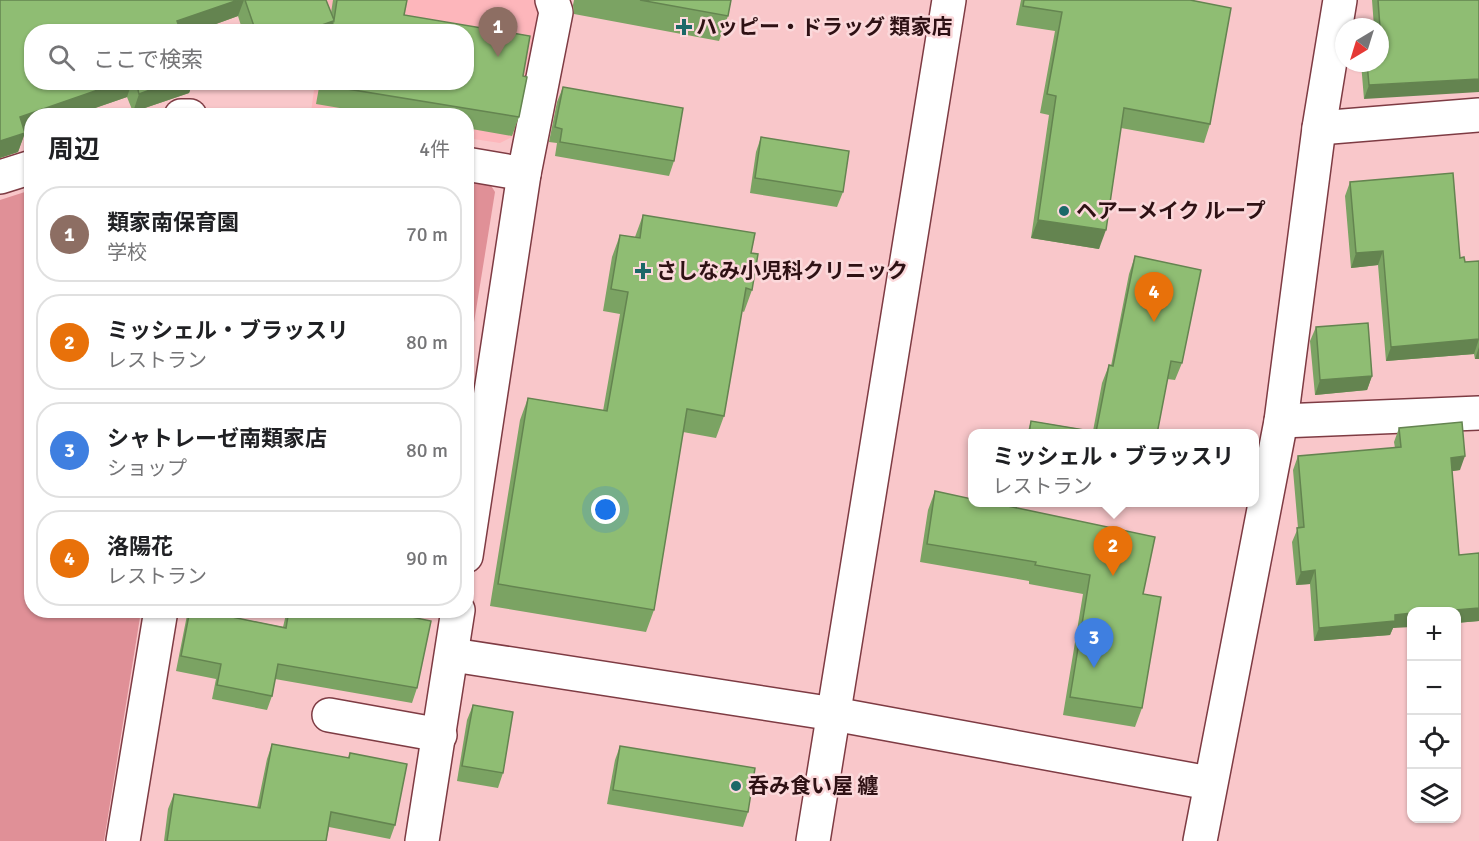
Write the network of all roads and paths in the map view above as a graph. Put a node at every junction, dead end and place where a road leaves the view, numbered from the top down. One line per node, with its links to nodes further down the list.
1 (552, 0): 8 (street)
2 (950, 0): 16 (street)
3 (1340, 0): 5 (street)
4 (1479, 115): 5 (street)
5 (1320, 128): 11 (street)
6 (474, 165): 8 (street)
7 (24, 170): 9 (street)
8 (524, 174): 12 (street)
9 (0, 177)
10 (1479, 413): 11 (street)
11 (1281, 421): 19 (street)
12 (474, 503)
13 (160, 618): 20 (street)
14 (457, 618): 15 (street)
15 (453, 655): 16 (street); 18 (street)
16 (834, 714): 19 (street); 22 (street)
17 (329, 715): 18 (street)
18 (440, 735): 21 (street)
19 (1209, 783): 23 (street)
20 (123, 841)
21 (422, 841)
22 (813, 841)
23 (1200, 841)

